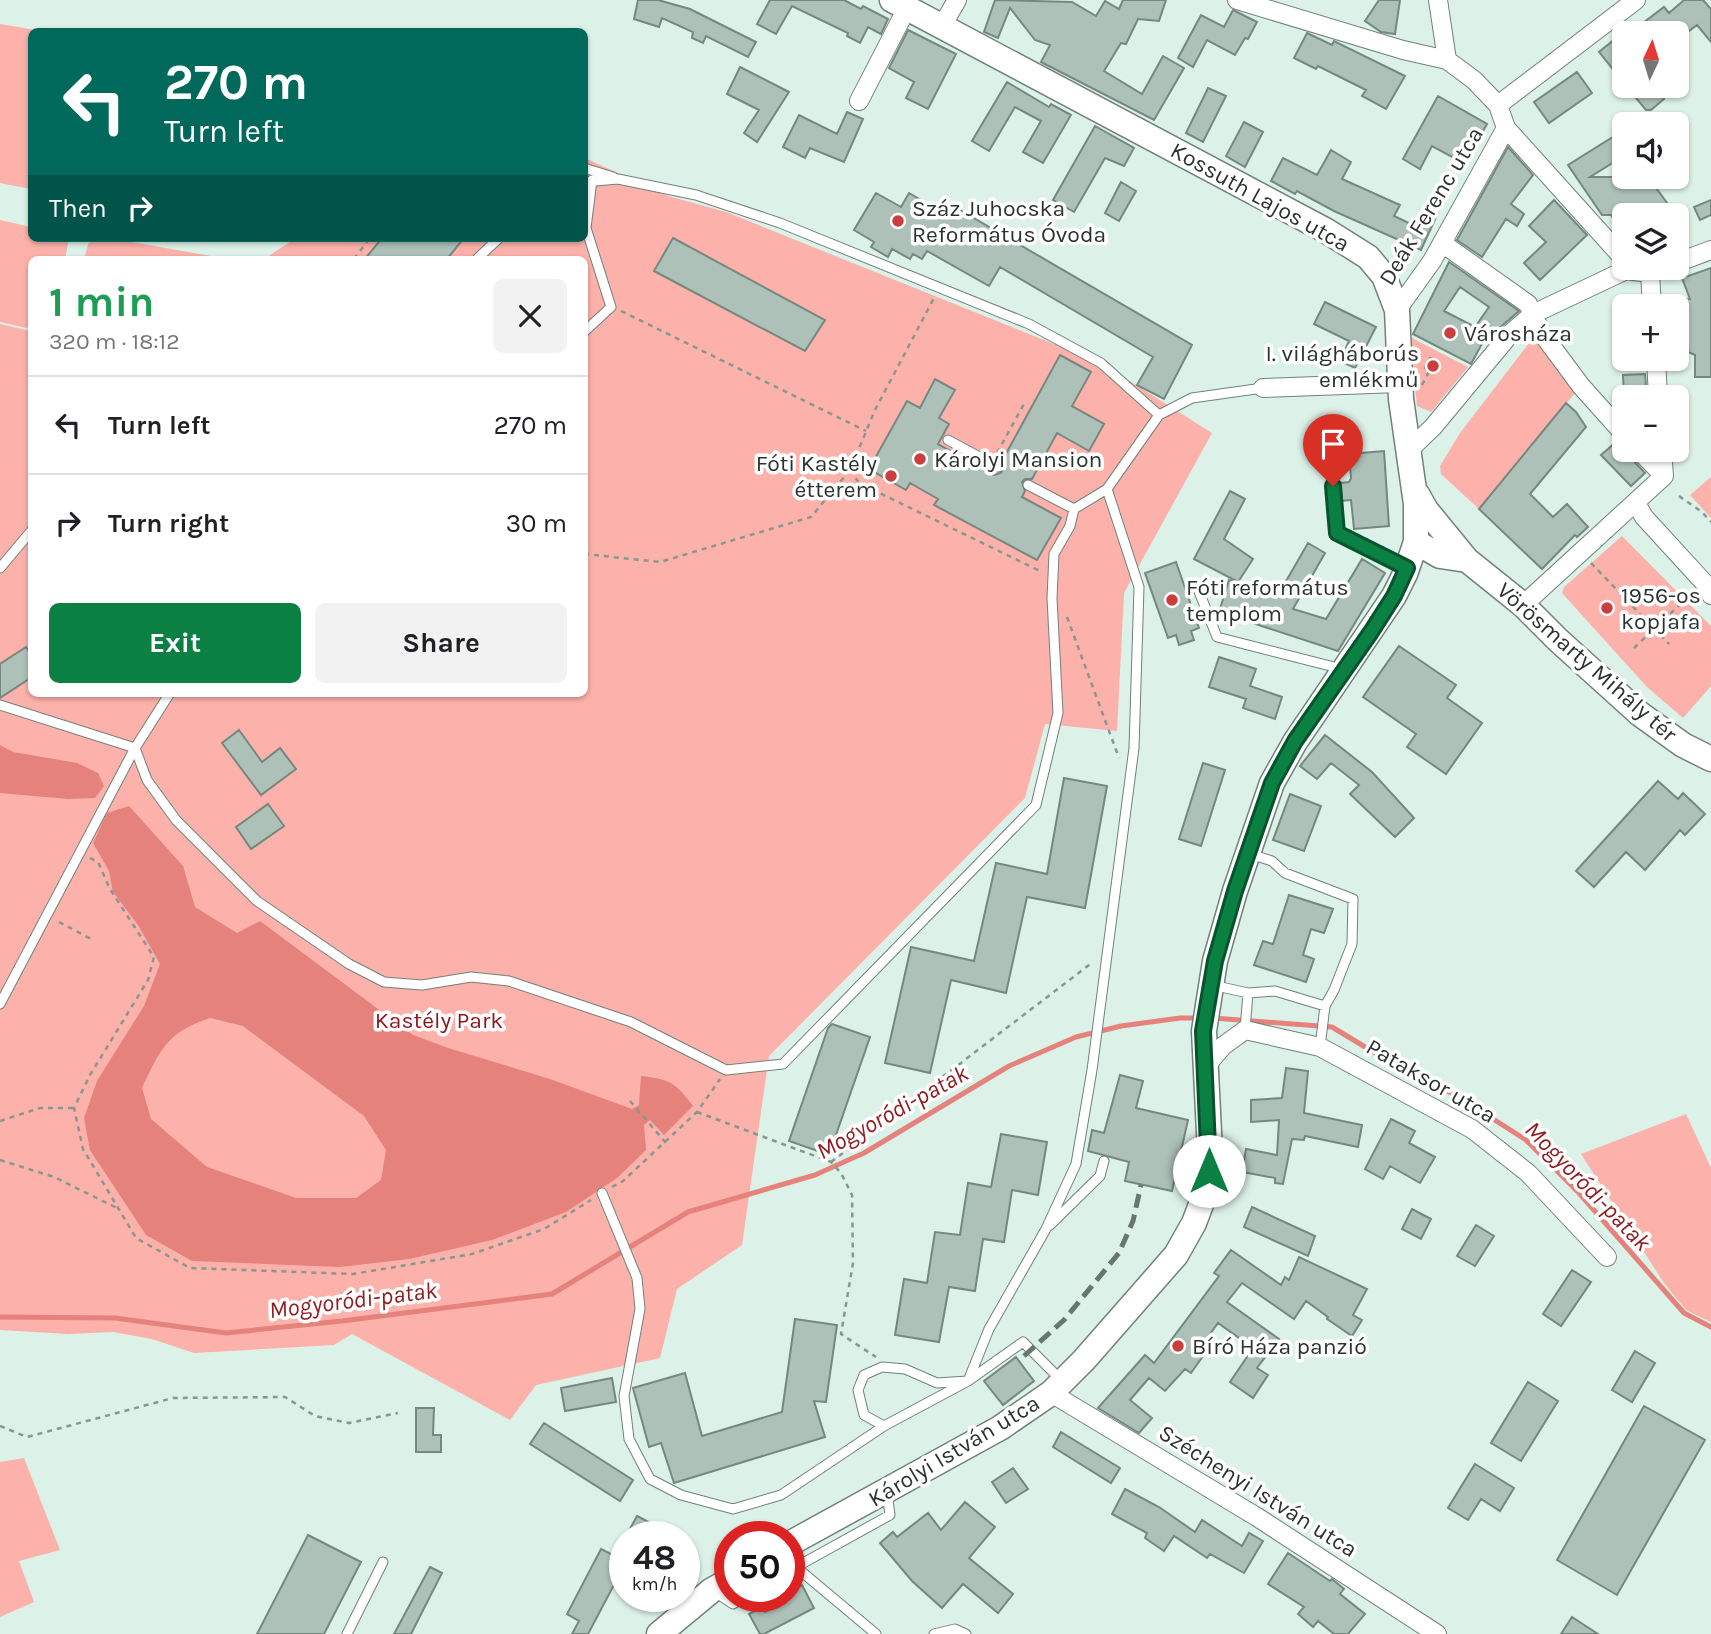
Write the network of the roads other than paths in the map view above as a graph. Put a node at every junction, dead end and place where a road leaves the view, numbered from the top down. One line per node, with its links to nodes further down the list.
1 (957, 0): 6 (street)
2 (1237, 0): 7 (street)
3 (1438, 0): 7 (street)
4 (1636, 0): 9 (street)
5 (899, 4): 6 (main road, Kossuth Lajos utca); 8 (street)
6 (942, 26): 22 (main road, Kossuth Lajos utca)
7 (1447, 60): 9 (street)
8 (859, 100)
9 (1498, 105): 10 (street)
10 (1506, 128): 16 (street, Deák Ferenc utca); 18 (street)
11 (588, 169): 12 (lane)
12 (618, 179): 13 (lane); 27 (lane)
13 (588, 181)
14 (588, 234): 24 (lane)
15 (495, 242): 19 (lane)
16 (1442, 243): 22 (street, Deák Ferenc utca); 23 (street)
17 (1711, 250): 20 (street)
18 (1612, 251)
19 (480, 256)
20 (1689, 258)
21 (1612, 273): 23 (street)
22 (1397, 310): 25 (main road, Kossuth Lajos utca)
23 (1533, 314): 28 (street); 30 (street)
24 (588, 328)
25 (1399, 383): 26 (street); 30 (main road, Kossuth Lajos utca)
26 (1262, 388): 27 (lane)
27 (1159, 415): 37 (lane)
28 (1612, 420)
29 (948, 440): 34 (lane)
30 (1408, 451): 38 (main road, Kossuth Lajos utca)
31 (1651, 462): 35 (street)
32 (1663, 462): 35 (street)
33 (1330, 463): 45 (lane)
34 (995, 466)
35 (1664, 476): 39 (street)
36 (1028, 485): 40 (lane)
37 (1107, 489): 40 (lane); 64 (lane)
38 (1415, 490): 42 (main road, Kossuth Lajos utca); 43 (main road, Vörösmarty Mihály tér)
39 (1636, 503): 46 (street); 48 (street)
40 (1074, 509): 52 (lane)
41 (28, 535): 44 (lane)
42 (1416, 542): 43 (main road, Vörösmarty Mihály tér); 45 (main road, Károlyi István utca)
43 (1455, 555): 45 (main road); 48 (main road, Vörösmarty Mihály tér)
44 (0, 568)
45 (1406, 571): 49 (main road, Károlyi István utca)
46 (1707, 588)
47 (1198, 589): 49 (lane)
48 (1523, 605): 53 (main road, Vörösmarty Mihály tér)
49 (1344, 669): 54 (main road, Károlyi István utca)
50 (167, 697): 52 (lane)
51 (0, 705): 52 (lane)
52 (135, 748): 56 (lane)
53 (1711, 759)
54 (1248, 853): 57 (main road, Károlyi István utca); 58 (lane)
55 (1248, 993): 57 (lane); 58 (lane); 59 (lane)
56 (0, 1004)
57 (1207, 1007): 61 (main road, Károlyi István utca)
58 (1324, 1011): 60 (lane)
59 (1246, 1028): 60 (street, Pataksor utca); 61 (street)
60 (1321, 1042): 65 (street, Pataksor utca)
61 (1204, 1068): 67 (main road, Károlyi István utca)
62 (1104, 1161): 64 (lane)
63 (602, 1193): 68 (lane)
64 (1046, 1228): 66 (lane)
65 (1608, 1257)
66 (968, 1381): 67 (lane); 68 (lane); 68 (lane)
67 (1057, 1387): 69 (main road, Károlyi István utca); 78 (street, Széchenyi István utca)
68 (884, 1426)
69 (805, 1551)
70 (805, 1561): 75 (lane)
71 (383, 1562): 73 (lane)
72 (714, 1591): 74 (main road)
73 (347, 1634)
74 (659, 1634)
75 (876, 1634)
76 (934, 1634): 77 (lane)
77 (966, 1634)
78 (1437, 1634)

